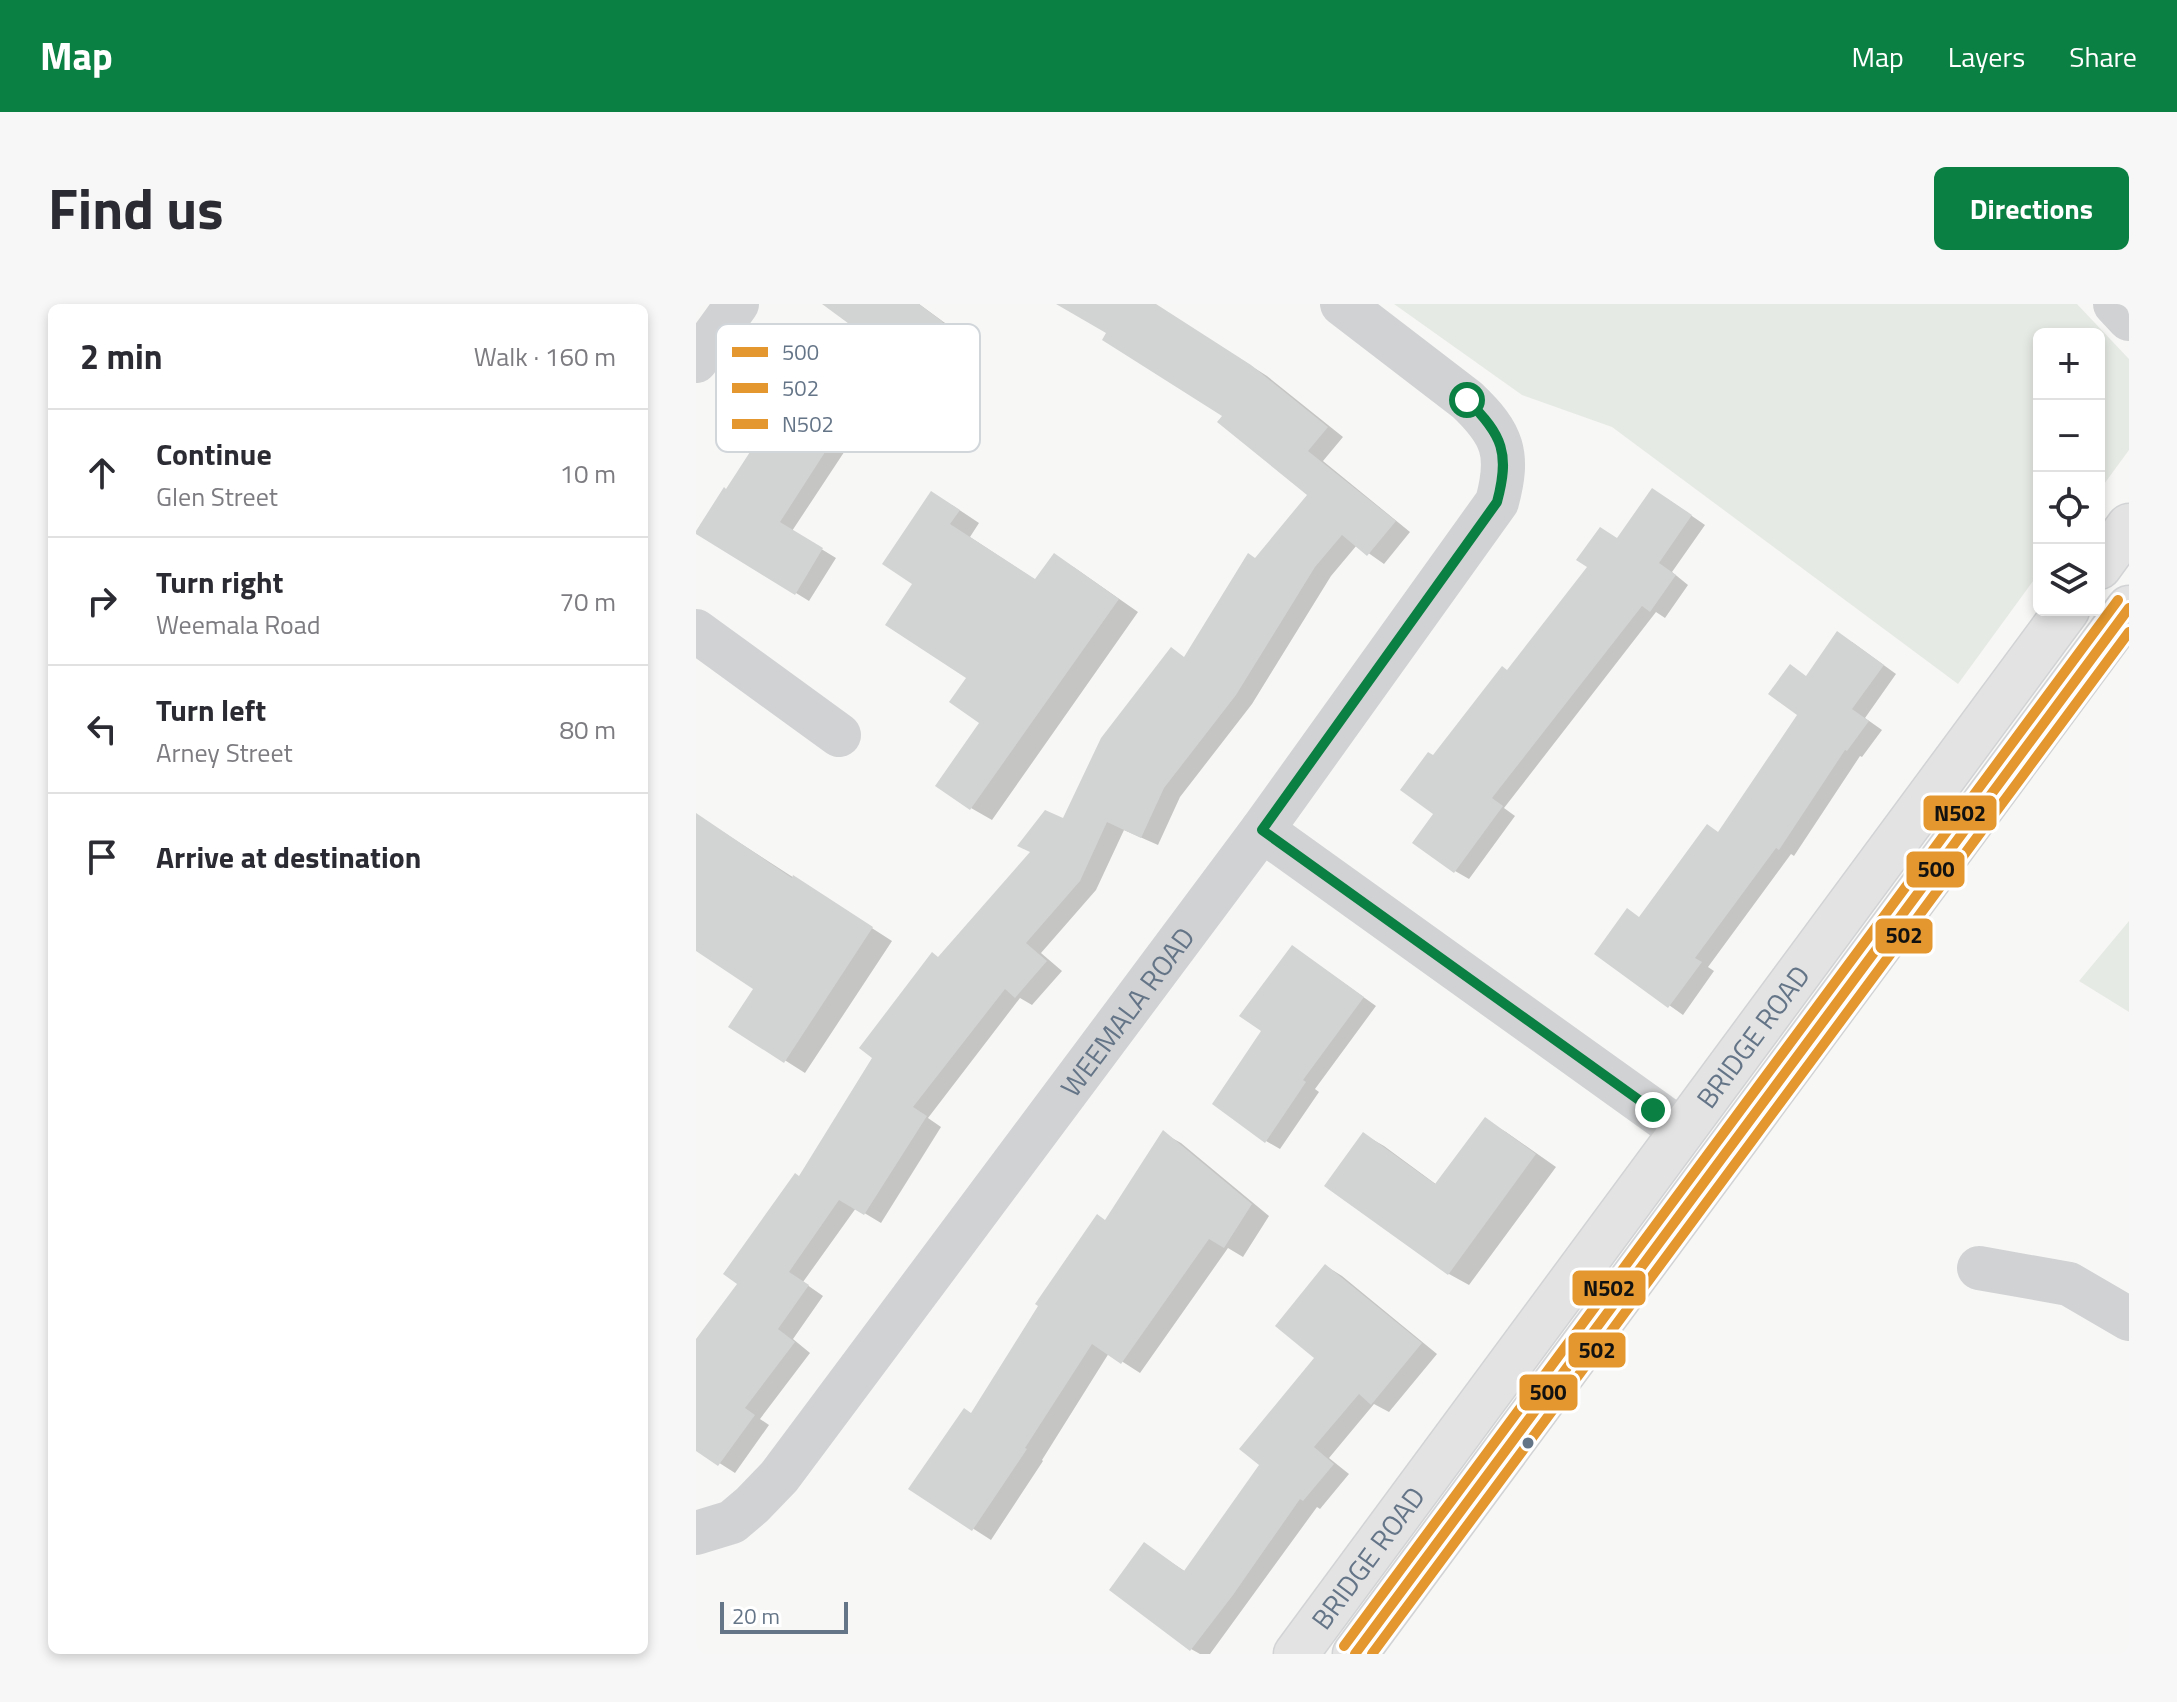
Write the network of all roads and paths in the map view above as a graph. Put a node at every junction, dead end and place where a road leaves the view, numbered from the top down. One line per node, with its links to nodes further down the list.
1 (737, 304): 5 (street)
2 (1342, 304): 14 (street, WEEMALA ROAD)
3 (2115, 304): 4 (street)
4 (2129, 319)
5 (723, 324)
6 (716, 333): 7 (street)
7 (696, 361)
8 (2129, 526): 9 (main road)
9 (2105, 559)
10 (2129, 608): 16 (main road, BRIDGE ROAD)
11 (2063, 616): 15 (main road, BRIDGE ROAD)
12 (696, 631): 13 (street)
13 (839, 735)
14 (1262, 830): 15 (street); 19 (street, WEEMALA ROAD)
15 (1682, 1131): 16 (main road); 20 (main road, BRIDGE ROAD)
16 (1717, 1166): 21 (main road, BRIDGE ROAD)
17 (1979, 1268): 18 (street)
18 (2129, 1319)
19 (696, 1533)
20 (1296, 1654)
21 (1355, 1654)

